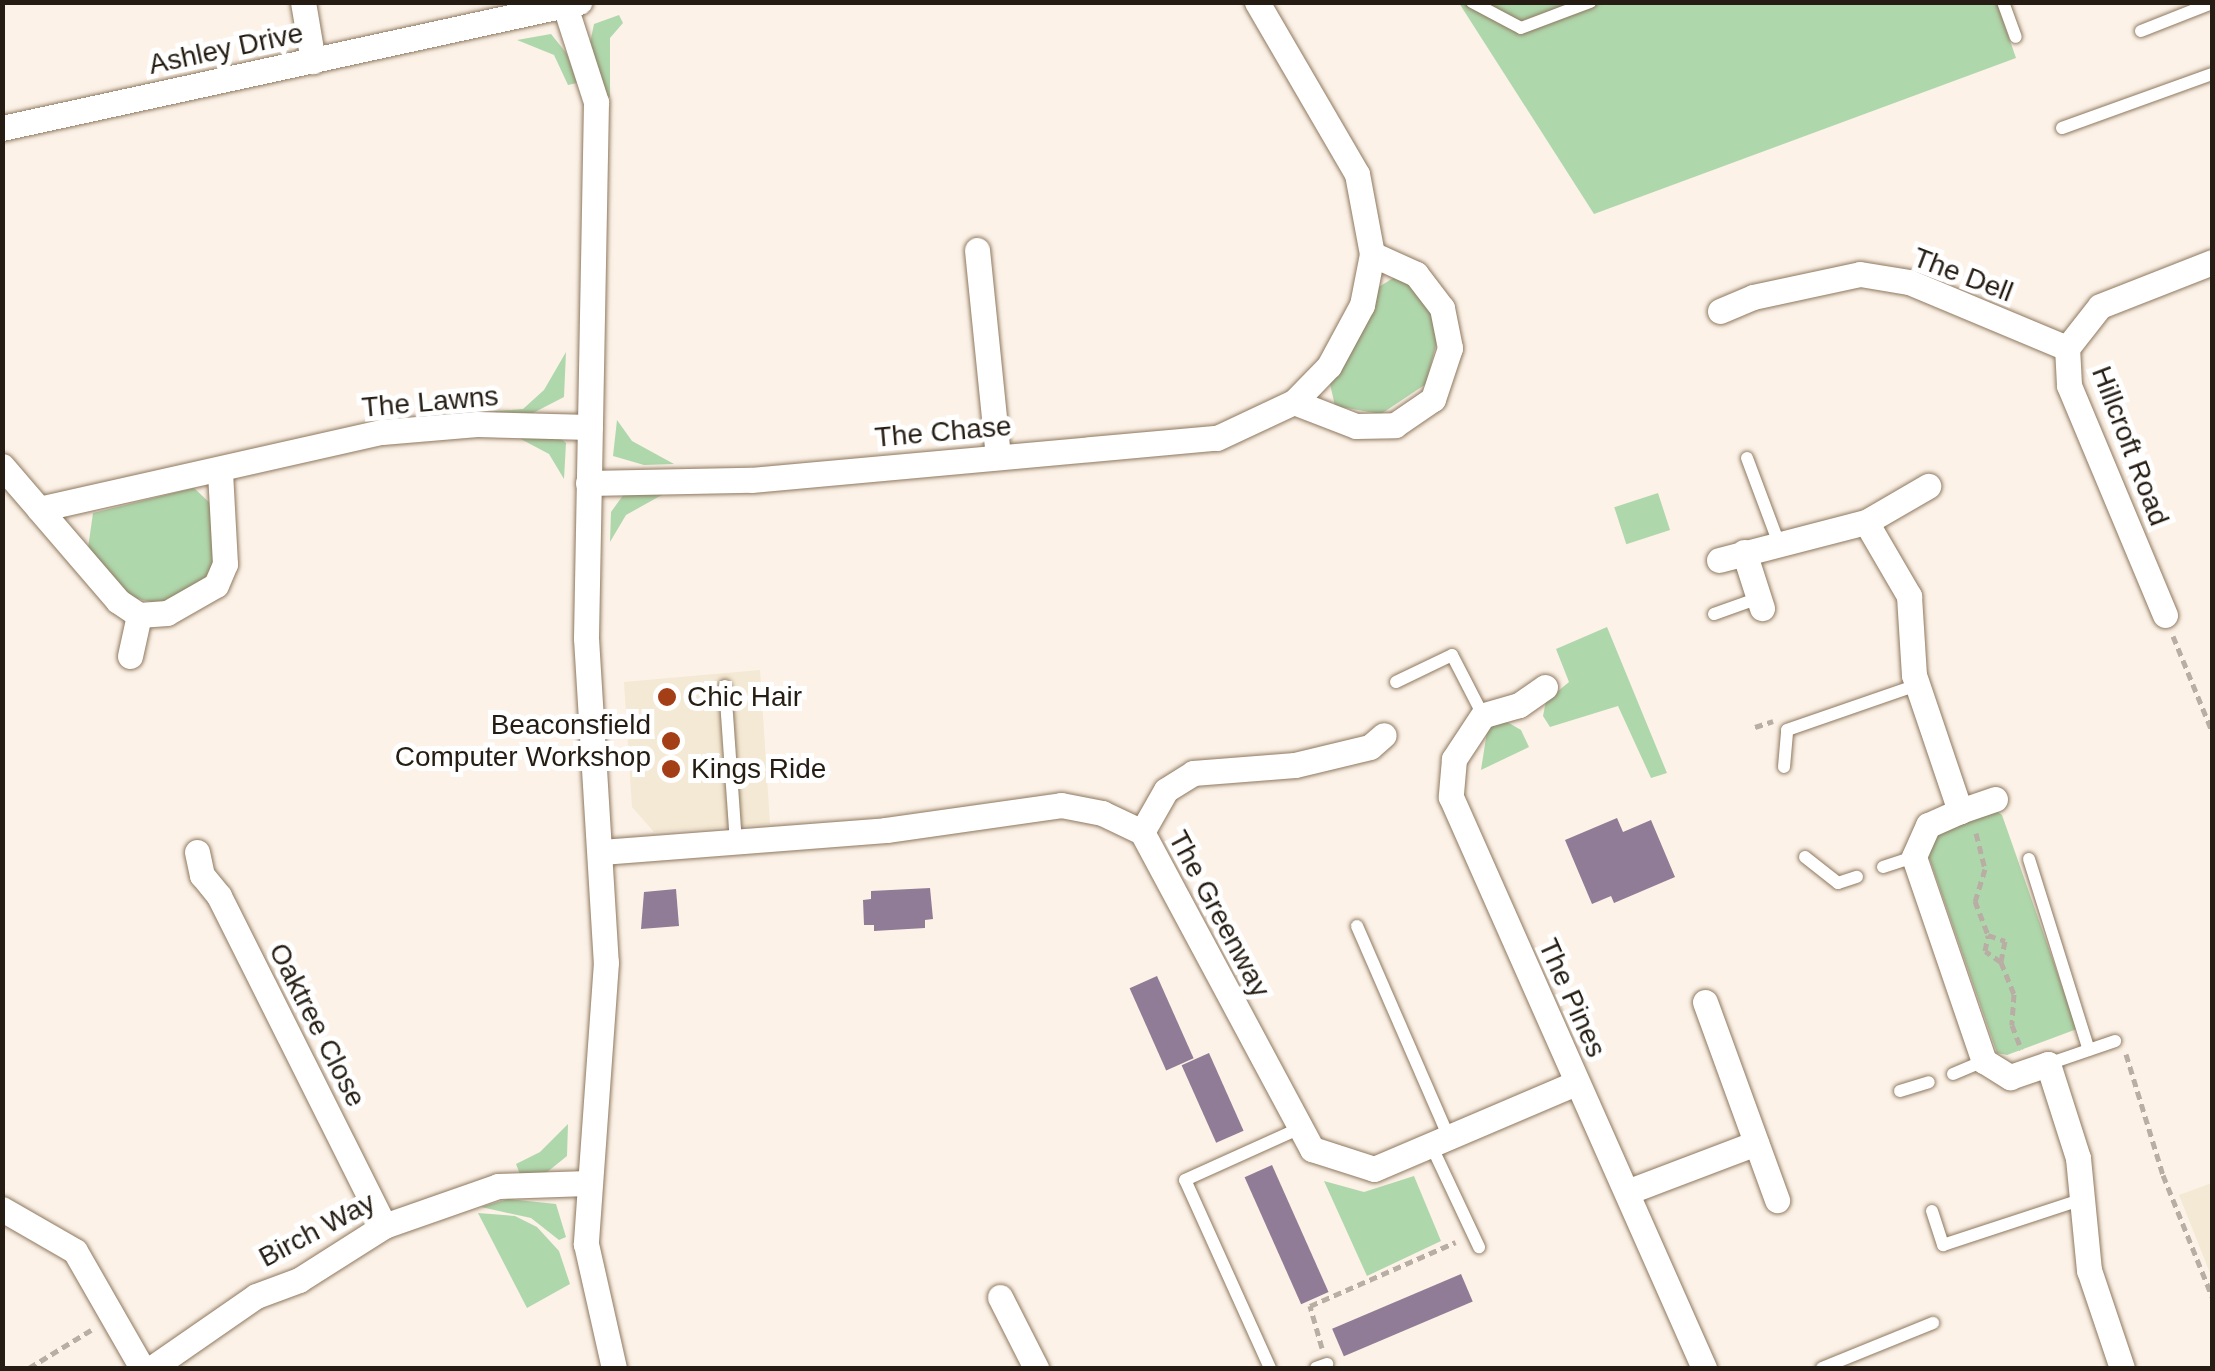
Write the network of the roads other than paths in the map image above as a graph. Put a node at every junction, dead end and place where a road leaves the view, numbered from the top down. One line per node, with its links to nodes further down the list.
1 (302, 2): 10 (street)
2 (1257, 2): 15 (street, The Chase)
3 (1472, 2): 4 (lane)
4 (1590, 2)
5 (2003, 2): 9 (lane)
6 (2212, 3): 8 (lane)
7 (572, 4): 10 (street, Ashley Drive); 20 (street)
8 (2141, 31)
9 (2016, 37)
10 (313, 60): 12 (street, Ashley Drive)
11 (2212, 74): 13 (lane)
12 (2, 128)
13 (2062, 128)
14 (978, 250): 21 (street)
15 (1372, 254): 19 (street, The Chase); 19 (street)
16 (2212, 262): 18 (street, Hillcroft Road)
17 (1720, 311): 18 (street, The Dell)
18 (2067, 348): 33 (street, Hillcroft Road)
19 (1294, 402): 21 (street, The Chase)
20 (590, 427): 24 (street, The Lawns); 25 (street)
21 (998, 457): 25 (street, The Chase)
22 (1748, 458): 29 (lane)
23 (2, 466): 27 (street)
24 (220, 473): 27 (street, The Lawns); 32 (street)
25 (588, 483): 47 (street)
26 (1928, 486): 28 (street)
27 (39, 509): 32 (street)
28 (1866, 522): 29 (street); 36 (street)
29 (1778, 541): 30 (street)
30 (1761, 603): 31 (lane)
31 (1714, 614)
32 (140, 615): 34 (street)
33 (2165, 615)
34 (130, 656)
35 (1396, 682): 39 (lane)
36 (1917, 685): 41 (lane); 43 (street)
37 (725, 686): 45 (lane)
38 (1544, 687): 39 (street)
39 (1483, 715): 61 (street, The Pines)
40 (1384, 735): 44 (street)
41 (1784, 766)
42 (1995, 799): 43 (street)
43 (1960, 811): 48 (street)
44 (1142, 832): 45 (street, The Greenway); 63 (street, The Greenway)
45 (736, 844): 47 (street, The Greenway)
46 (197, 852): 72 (street, Oaktree Close)
47 (601, 852): 66 (street)
48 (1914, 856): 51 (lane); 57 (street)
49 (1804, 857): 52 (lane)
50 (2029, 860): 56 (lane)
51 (1883, 868)
52 (1856, 877)
53 (1357, 926): 64 (lane)
54 (1706, 1002): 65 (street)
55 (2115, 1041): 56 (lane)
56 (2089, 1050): 58 (lane)
57 (1984, 1061): 58 (street); 59 (lane)
58 (2038, 1068): 68 (street)
59 (1953, 1074)
60 (1929, 1082): 62 (lane)
61 (1576, 1083): 64 (street, The Greenway); 67 (street, The Pines)
62 (1900, 1091)
63 (1298, 1129): 64 (street, The Greenway); 80 (lane)
64 (1440, 1142): 73 (lane)
65 (1756, 1143): 67 (street); 69 (street)
66 (588, 1183): 72 (street, Birch Way); 78 (street)
67 (1627, 1192): 81 (street, The Pines)
68 (2084, 1199): 71 (lane); 83 (street)
69 (1777, 1200)
70 (2, 1209): 76 (street)
71 (1932, 1211)
72 (384, 1226): 77 (street, Birch Way)
73 (1476, 1241)
74 (1000, 1298): 79 (street)
75 (1934, 1324): 82 (lane)
76 (142, 1368)
77 (152, 1368)
78 (614, 1368)
79 (1036, 1368)
80 (1270, 1368)
81 (1704, 1368)
82 (1822, 1368)
83 (2122, 1368)

